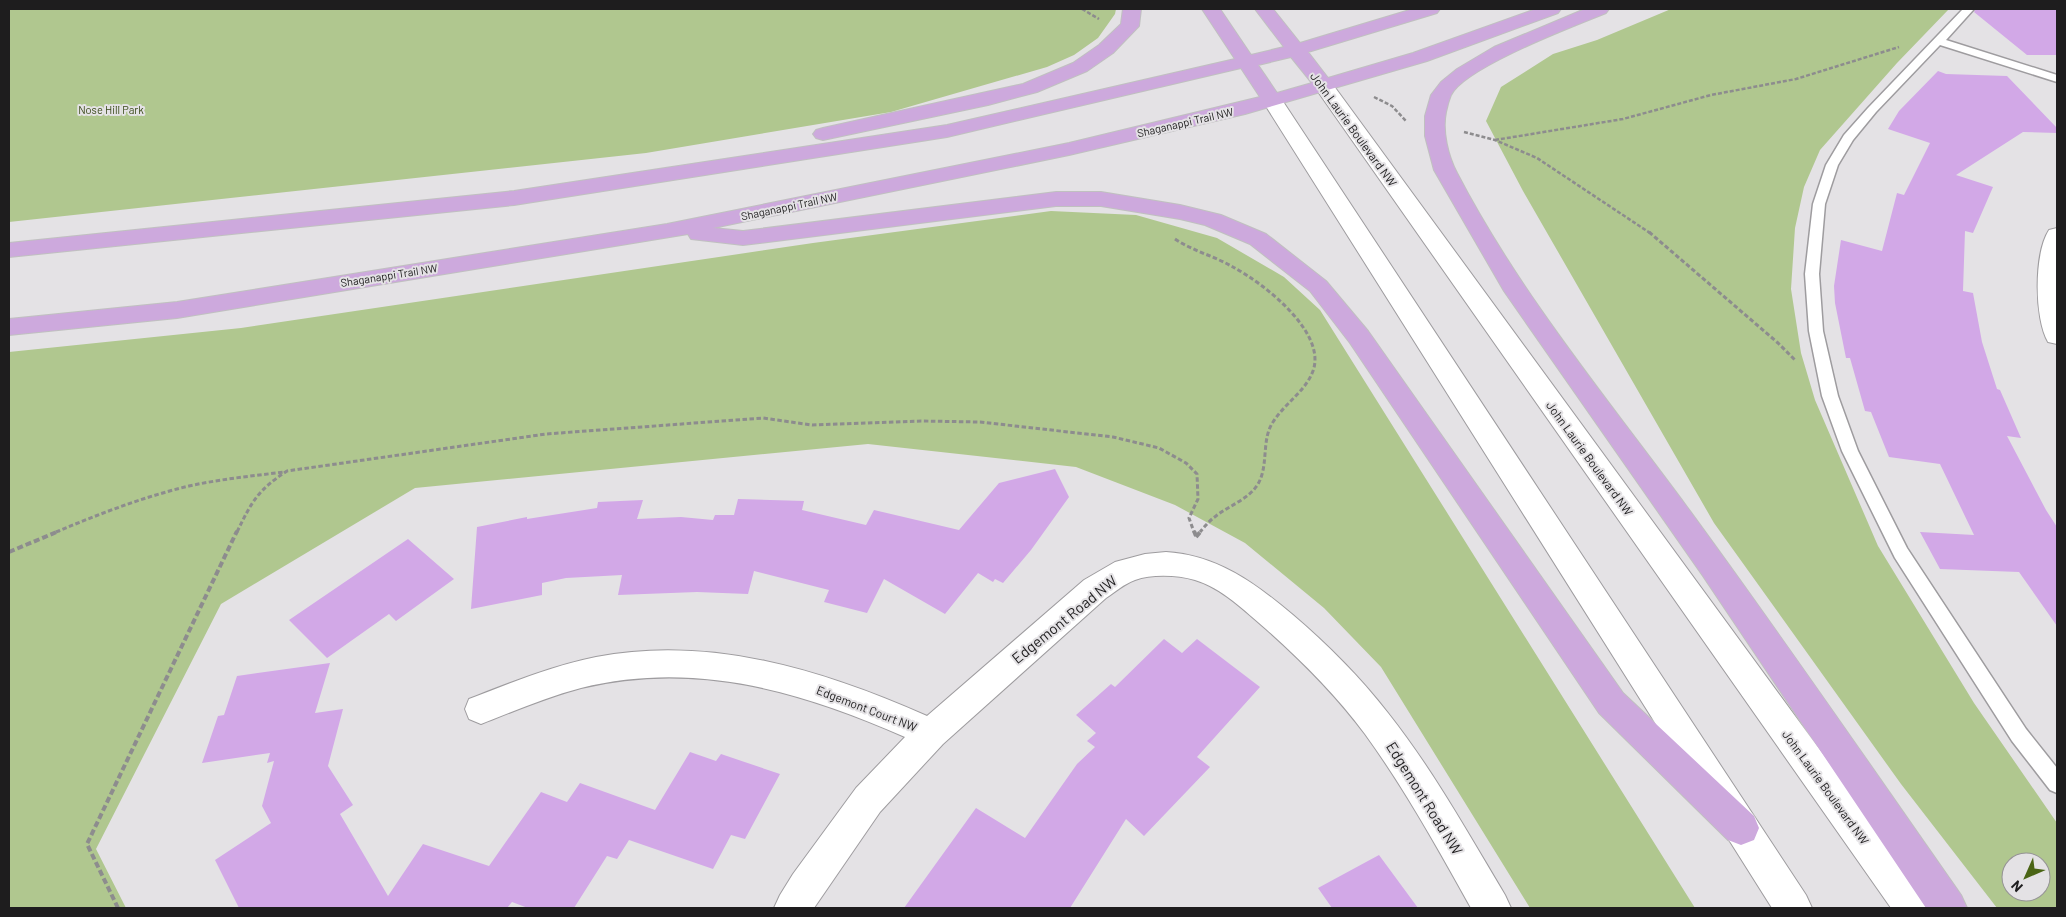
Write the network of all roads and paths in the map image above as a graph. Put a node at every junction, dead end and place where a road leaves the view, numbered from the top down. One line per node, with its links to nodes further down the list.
1 (1132, 9): 18 (main road)
2 (1211, 9): 10 (main road)
3 (1264, 9): 9 (main road, John Laurie Boulevard NW)
4 (1431, 9): 9 (main road)
5 (1552, 9): 12 (main road, Shaganappi Trail NW)
6 (1600, 9): 39 (main road)
7 (1969, 9): 8 (lane)
8 (1939, 41): 11 (lane); 17 (path); 25 (lane)
9 (1296, 50): 10 (main road); 12 (main road, John Laurie Boulevard NW)
10 (1247, 62): 14 (main road); 18 (main road)
11 (2057, 79)
12 (1324, 86): 14 (main road, Shaganappi Trail NW); 38 (main road, John Laurie Boulevard NW)
13 (1371, 96): 15 (path)
14 (1272, 100): 19 (main road, Shaganappi Trail NW); 33 (main road)
15 (1408, 123)
16 (1456, 130): 17 (path)
17 (1495, 140): 25 (path)
18 (624, 183): 22 (main road)
19 (667, 231): 23 (main road, Shaganappi Trail NW); 33 (main road)
20 (1170, 233): 27 (path)
21 (2057, 235): 24 (main road)
22 (9, 250)
23 (9, 327)
24 (2057, 336)
25 (1830, 396): 32 (lane)
26 (287, 471): 27 (path); 28 (path); 34 (path)
27 (1196, 536): 29 (path)
28 (9, 552)
29 (1174, 565): 31 (main road, Edgemont Road NW); 36 (main road, Edgemont Road NW)
30 (481, 708): 31 (main road, Edgemont Court NW)
31 (931, 733): 35 (main road, Edgemont Road NW)
32 (2057, 783)
33 (1741, 828): 37 (main road)
34 (118, 908)
35 (793, 908)
36 (1492, 908)
37 (1794, 908)
38 (1913, 908)
39 (1948, 908)

